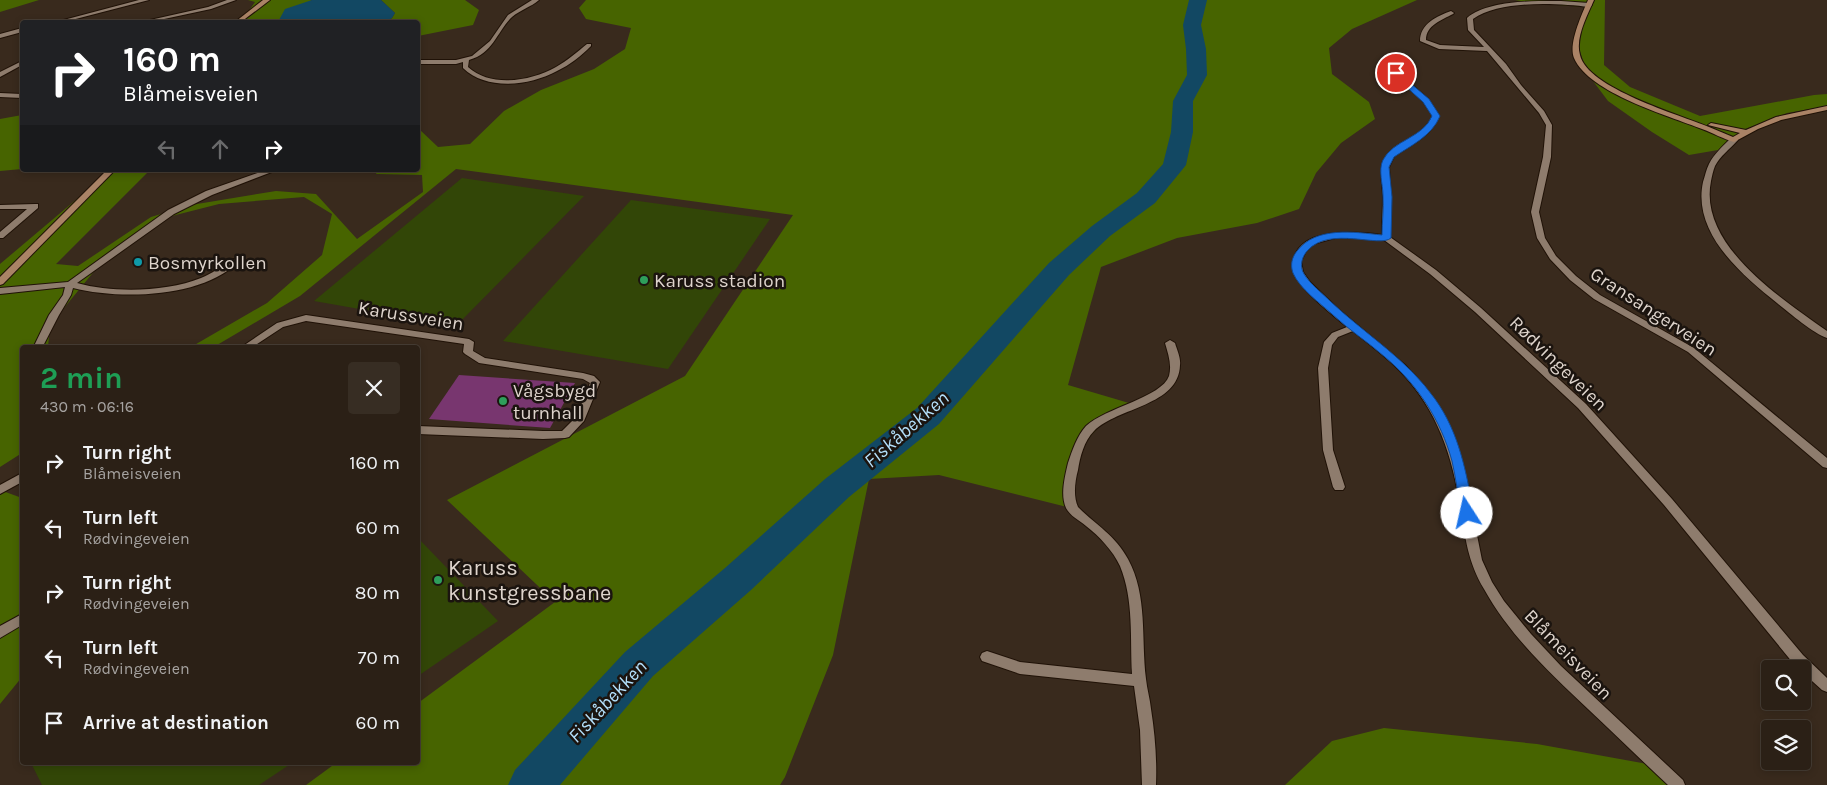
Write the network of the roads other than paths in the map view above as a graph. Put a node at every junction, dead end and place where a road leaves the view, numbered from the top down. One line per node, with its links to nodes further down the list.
1 (146, 0): 7 (street)
2 (233, 0): 8 (street)
3 (267, 0): 9 (street)
4 (536, 0): 14 (street)
5 (1590, 3): 13 (street, Gransangerveien); 22 (street)
6 (1451, 13): 13 (street)
7 (68, 20)
8 (153, 20)
9 (241, 20)
10 (20, 31): 11 (street)
11 (0, 36)
12 (590, 45): 14 (street)
13 (1489, 50): 40 (street, Gransangerveien)
14 (466, 60): 15 (street)
15 (420, 62)
16 (20, 64): 18 (street)
17 (1396, 73): 29 (street)
18 (0, 75)
19 (0, 95): 20 (street)
20 (20, 96)
21 (1827, 108): 23 (street)
22 (1674, 116): 23 (street); 24 (street)
23 (1746, 132): 24 (street)
24 (1734, 140): 35 (street)
25 (110, 172): 31 (street)
26 (267, 172): 32 (street)
27 (0, 207): 28 (street)
28 (0, 236)
29 (1386, 238): 34 (street, Blåmeisveien); 48 (street, Rødvingeveien)
30 (234, 262): 32 (street)
31 (0, 282)
32 (70, 284): 33 (street); 37 (street)
33 (0, 291)
34 (1353, 328): 42 (street); 50 (street, Blåmeisveien)
35 (1827, 335)
36 (1170, 343): 47 (street)
37 (39, 345)
38 (248, 345): 39 (street, Karussveien)
39 (420, 430)
40 (1827, 464)
41 (20, 478): 43 (street)
42 (1339, 487)
43 (0, 490)
44 (20, 620): 45 (street)
45 (0, 633)
46 (987, 657): 47 (street)
47 (1139, 681): 49 (street)
48 (1827, 686)
49 (1149, 785)
50 (1678, 785)

